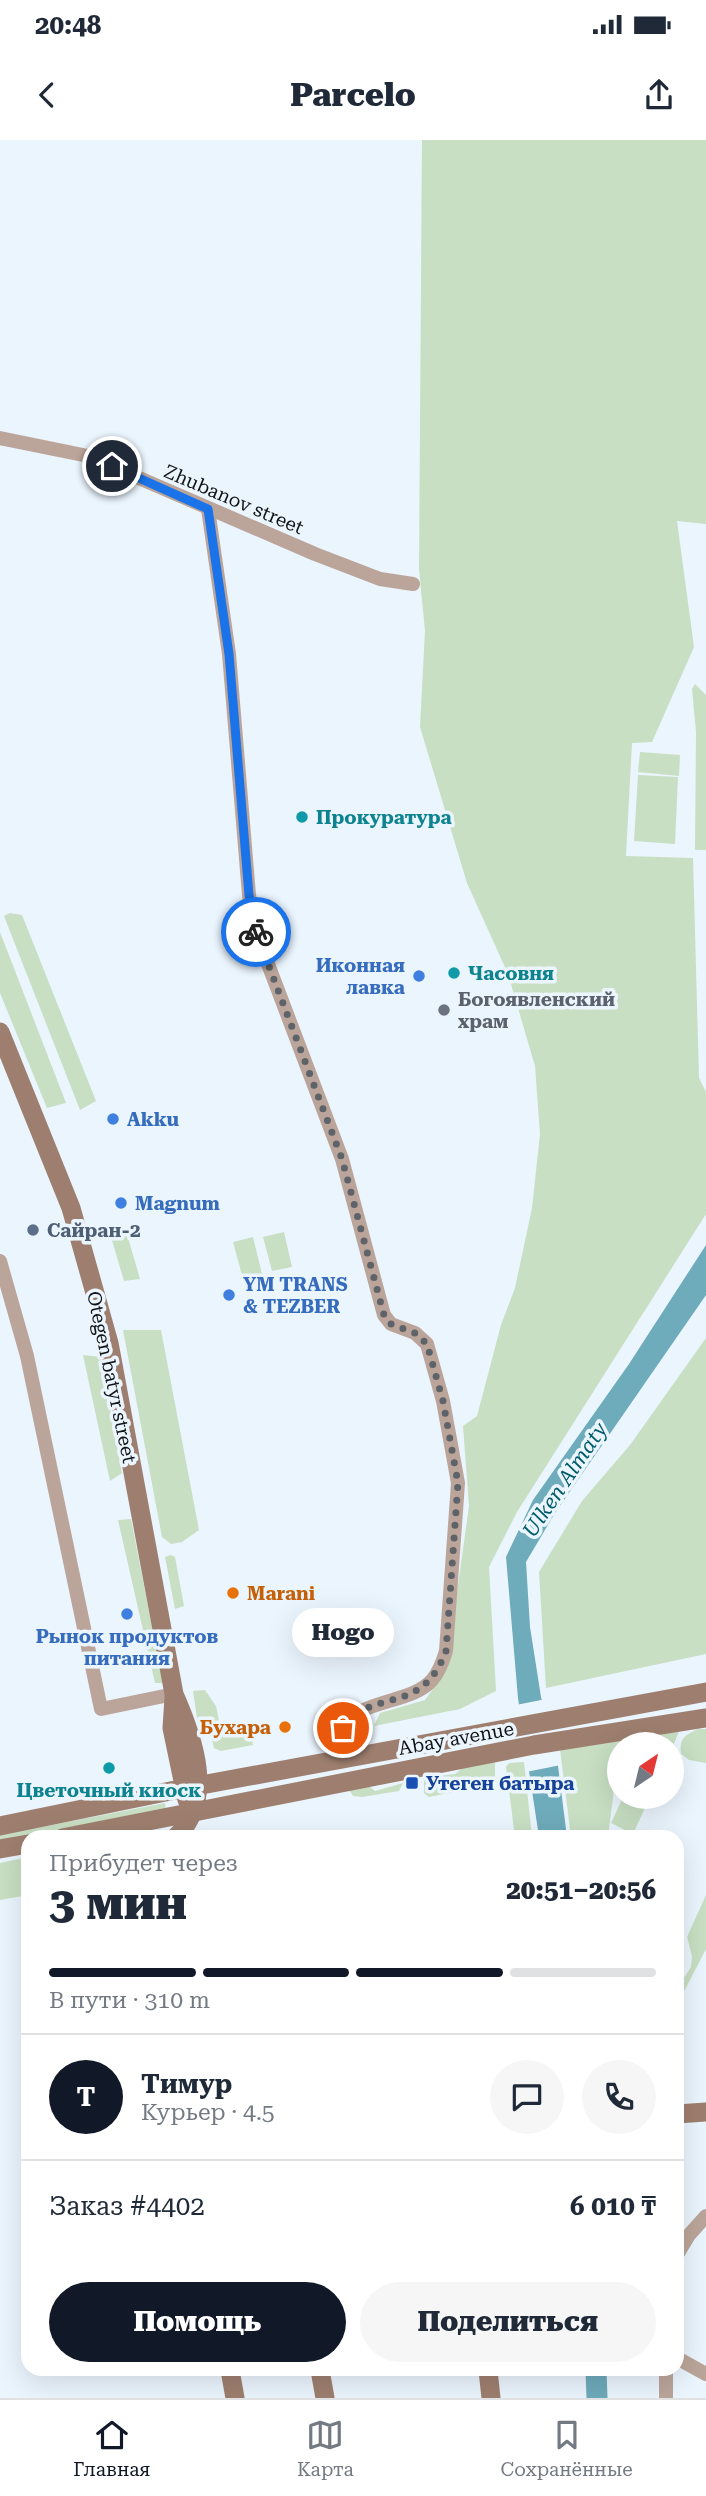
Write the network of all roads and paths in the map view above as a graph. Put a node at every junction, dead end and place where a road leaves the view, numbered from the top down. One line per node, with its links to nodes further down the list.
1 (0, 438): 2 (street, Zhubanov street)
2 (208, 509): 3 (street, Zhubanov street); 9 (street)
3 (413, 584)
4 (0, 1032): 7 (main road, Otegen batyr street)
5 (0, 1261): 7 (street)
6 (706, 1692): 9 (main road, Abay avenue)
7 (174, 1694): 10 (main road, Otegen batyr street)
8 (706, 1718): 11 (main road, Abay avenue)
9 (336, 1760): 10 (main road, Abay avenue)
10 (192, 1787): 11 (main road, Otegen batyr street); 12 (main road, Abay avenue)
11 (190, 1812): 13 (main road, Abay avenue); 14 (main road)
12 (0, 1826)
13 (123, 1830)
14 (180, 1830)
15 (21, 1845): 16 (main road)
16 (0, 1849)
17 (706, 2112): 18 (main road)
18 (684, 2114)
19 (706, 2216): 20 (street)
20 (684, 2243)
21 (684, 2362): 22 (street)
22 (706, 2374)
23 (231, 2376): 27 (main road)
24 (321, 2376): 28 (main road)
25 (489, 2376): 29 (main road)
26 (666, 2376): 30 (street)
27 (235, 2398)
28 (325, 2398)
29 (491, 2398)
30 (666, 2398)

